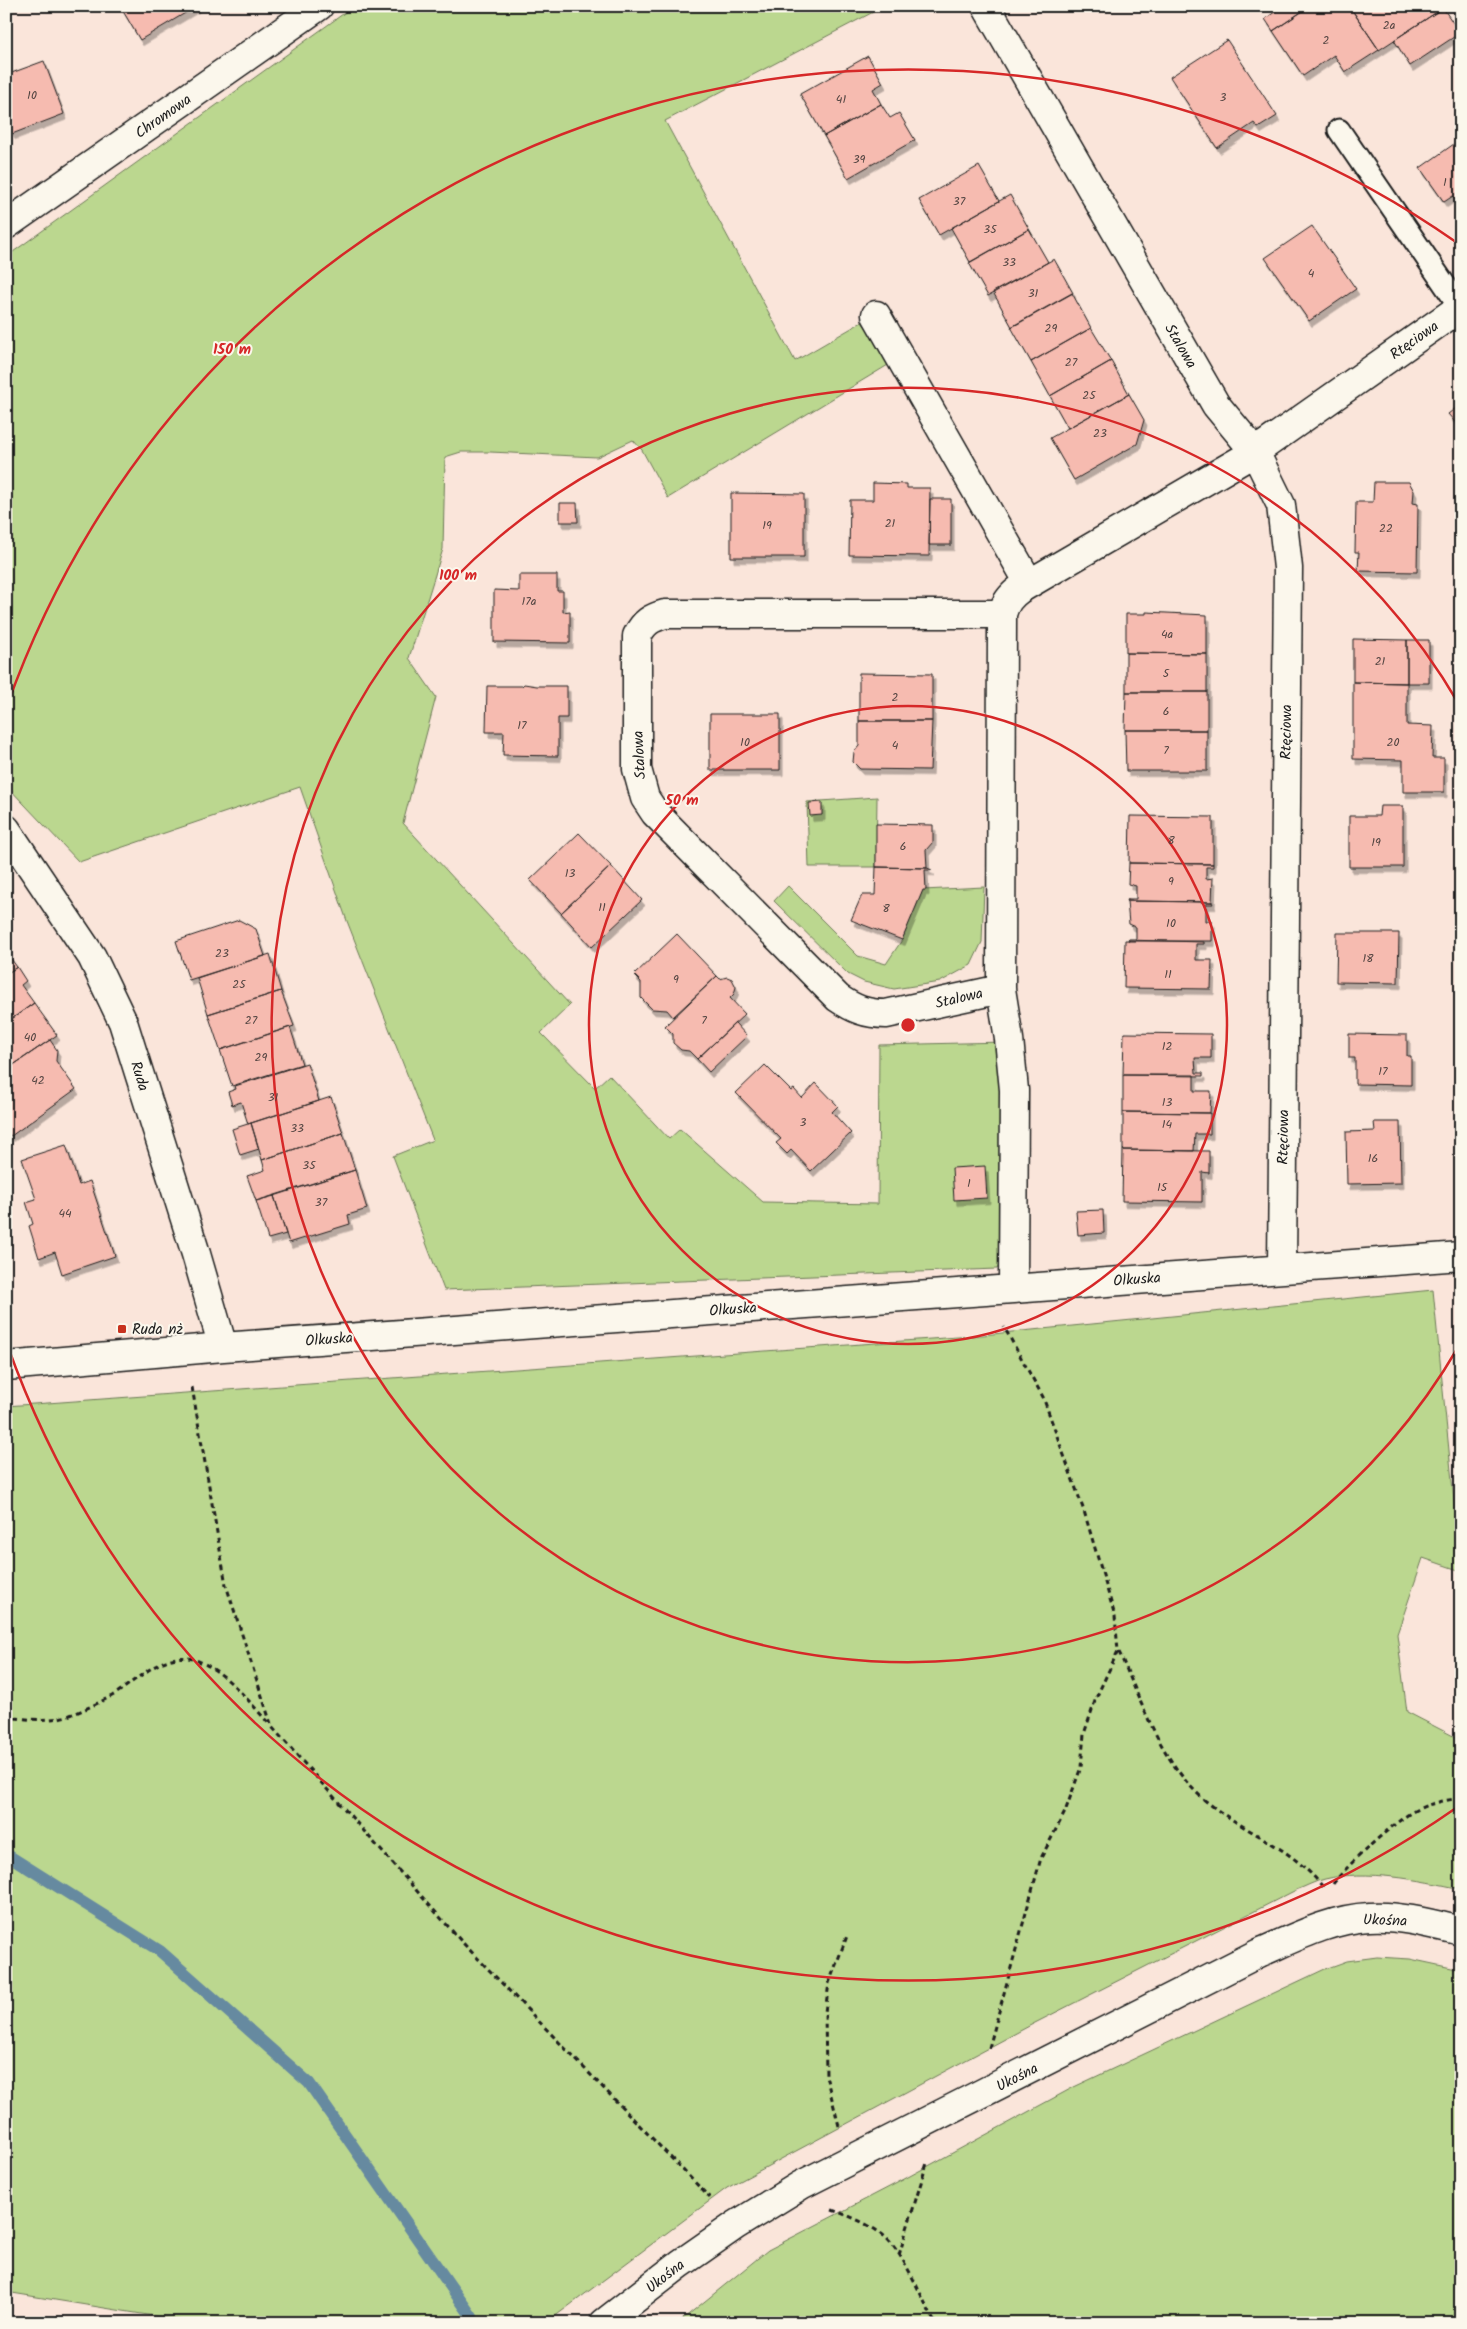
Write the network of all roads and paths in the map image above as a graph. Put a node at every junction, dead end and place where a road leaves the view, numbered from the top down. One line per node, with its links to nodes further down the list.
1 (319, 6): 4 (street, Chromowa)
2 (986, 6): 7 (street, Stalowa)
3 (1339, 130): 5 (lane, Rtęciowa)
4 (6, 225)
5 (1460, 307): 7 (street, Rtęciowa)
6 (876, 315): 8 (street)
7 (1255, 452): 8 (street, Stalowa); 13 (street, Rtęciowa)
8 (1029, 583): 9 (street, Stalowa)
9 (1002, 614): 11 (street, Stalowa); 11 (street, Stalowa)
10 (6, 829): 16 (street, Ruda)
11 (1002, 989): 14 (street, Stalowa)
12 (1461, 1256): 13 (street, Olkuska)
13 (1282, 1268): 14 (street, Olkuska)
14 (1013, 1289): 16 (street, Olkuska)
15 (1000, 1320): 19 (path)
16 (223, 1347): 17 (street, Olkuska)
17 (184, 1351): 18 (street, Olkuska); 21 (path)
18 (6, 1366)
19 (1118, 1651): 22 (path); 25 (path)
20 (6, 1717): 21 (path)
21 (272, 1727): 29 (path)
22 (1461, 1798)
23 (1461, 1931): 28 (street, Ukośna)
24 (847, 1936): 26 (path)
25 (988, 2055)
26 (840, 2127)
27 (928, 2160): 30 (path)
28 (774, 2202): 29 (street, Ukośna); 30 (path)
29 (736, 2225): 31 (street, Ukośna)
30 (899, 2255): 32 (path)
31 (604, 2323)
32 (935, 2323)

